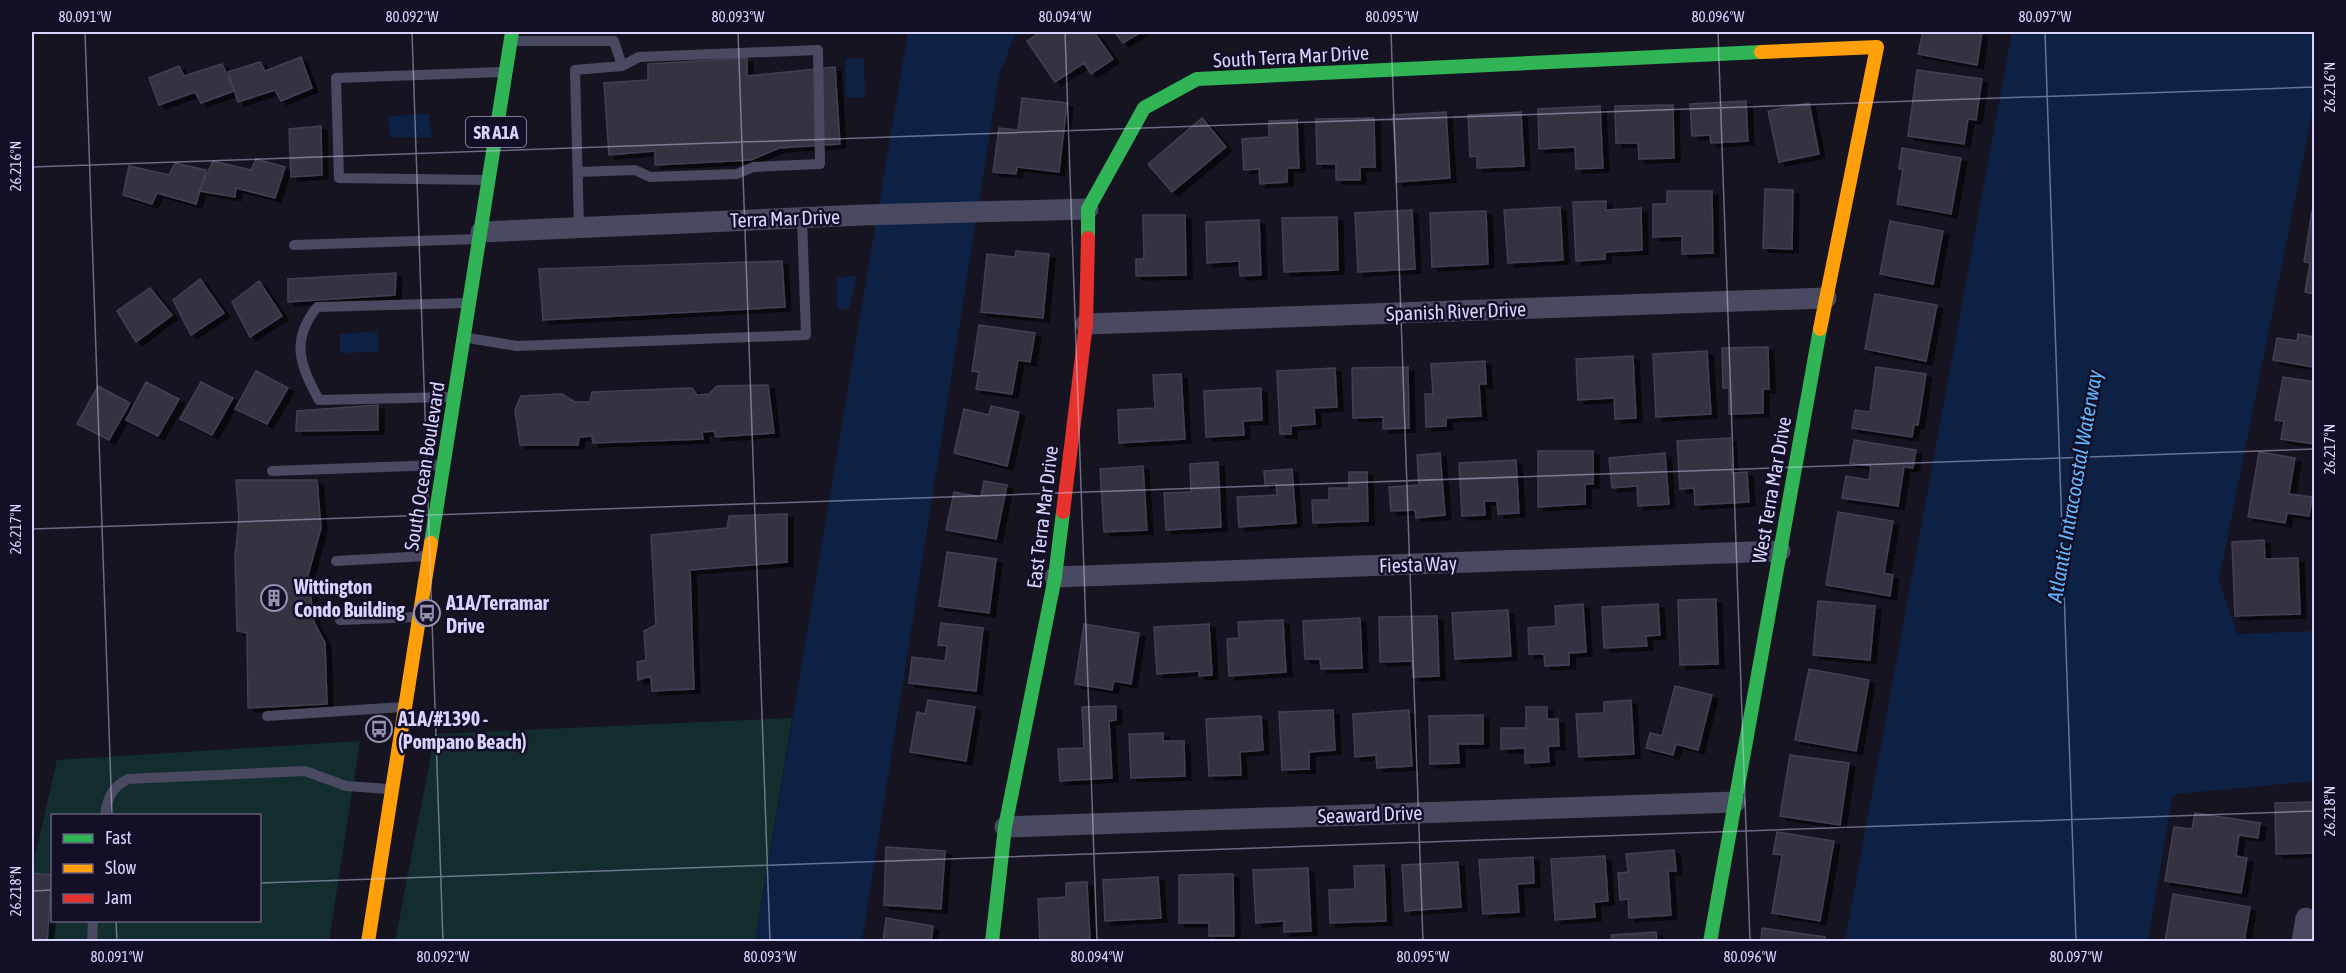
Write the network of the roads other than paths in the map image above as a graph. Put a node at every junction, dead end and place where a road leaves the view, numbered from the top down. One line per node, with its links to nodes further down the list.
1 (511, 36): 3 (lane); 4 (street, South Ocean Boulevard / SR A1A)
2 (1877, 47): 5 (street, South Terra Mar Drive); 13 (street, West Terra Mar Drive)
3 (622, 66): 6 (lane); 6 (lane)
4 (506, 72): 7 (street, South Ocean Boulevard / SR A1A); 7 (lane)
5 (1144, 108): 8 (street, East Terra Mar Drive)
6 (578, 172): 10 (lane)
7 (489, 180): 11 (street, South Ocean Boulevard / SR A1A)
8 (1088, 209): 9 (street, Terra Mar Drive); 15 (street, East Terra Mar Drive)
9 (802, 218): 10 (street, Terra Mar Drive); 16 (lane)
10 (579, 227): 11 (street, Terra Mar Drive)
11 (481, 235): 12 (lane); 14 (street, South Ocean Boulevard / SR A1A)
12 (294, 245)
13 (1826, 298): 15 (street, Spanish River Drive); 20 (street, West Terra Mar Drive)
14 (470, 303): 16 (street, South Ocean Boulevard / SR A1A); 17 (lane)
15 (1086, 324): 23 (street, East Terra Mar Drive)
16 (464, 337): 17 (street, South Ocean Boulevard / SR A1A)
17 (455, 397): 18 (street, South Ocean Boulevard / SR A1A)
18 (444, 465): 19 (lane); 21 (street, South Ocean Boulevard / SR A1A)
19 (272, 471)
20 (1780, 551): 23 (street, Fiesta Way); 29 (street, West Terra Mar Drive)
21 (429, 556): 22 (lane); 24 (street, South Ocean Boulevard / SR A1A)
22 (336, 561)
23 (1056, 577): 31 (street, East Terra Mar Drive)
24 (420, 617): 25 (lane); 26 (street, South Ocean Boulevard / SR A1A)
25 (340, 620)
26 (405, 707): 27 (lane); 28 (street, South Ocean Boulevard / SR A1A)
27 (267, 716)
28 (392, 789): 30 (lane); 35 (street, South Ocean Boulevard / SR A1A)
29 (1734, 802): 31 (street, Seaward Drive); 37 (street, West Terra Mar Drive)
30 (105, 814)
31 (1005, 827): 36 (street, East Terra Mar Drive)
32 (2306, 918): 38 (street)
33 (93, 922): 34 (lane)
34 (92, 942)
35 (368, 942)
36 (992, 942)
37 (1710, 942)
38 (2302, 942)

